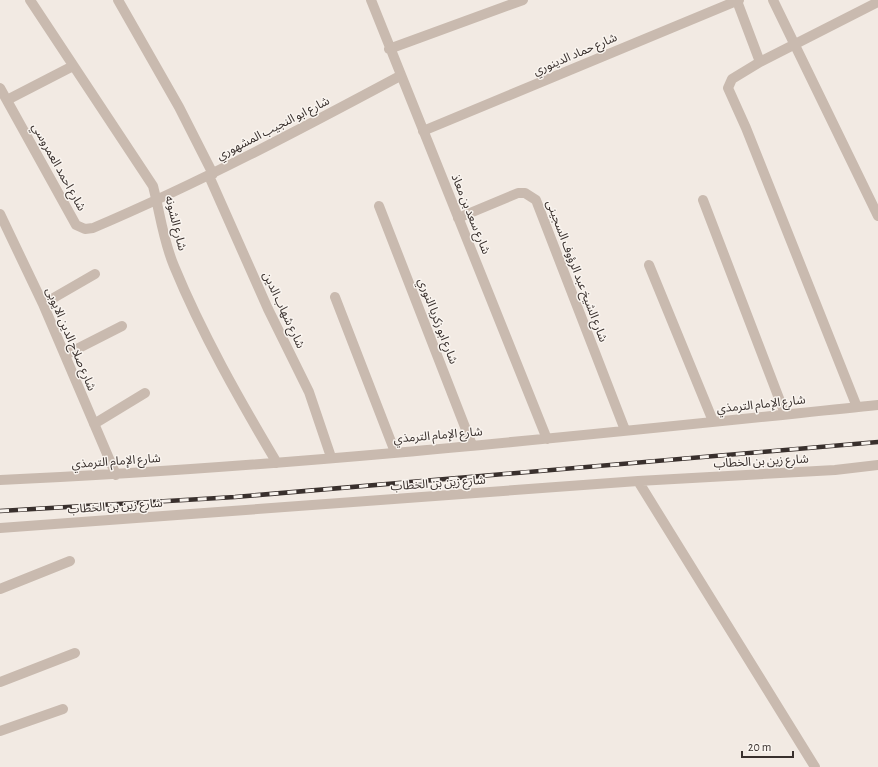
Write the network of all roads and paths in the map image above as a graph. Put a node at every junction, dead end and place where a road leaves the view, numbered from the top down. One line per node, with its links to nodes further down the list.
1 (30, 0): 11 (street, شارع الشونه)
2 (118, 0): 16 (street, شارع شهاب الدين)
3 (371, 0): 9 (street, شارع سعد بن معاذ)
4 (523, 0): 9 (street)
5 (738, 0): 10 (street); 15 (street, شارع حماد الدينوري)
6 (773, 0): 8 (street)
7 (878, 2): 8 (street)
8 (794, 43): 10 (street); 21 (street)
9 (389, 50): 12 (street, شارع سعد بن معاذ)
10 (760, 62): 31 (street)
11 (73, 66): 14 (street); 18 (street, شارع الشونه)
12 (400, 76): 15 (street, شارع سعد بن معاذ); 16 (street, شارع ابو النجيب المشهوري)
13 (0, 88): 14 (street, شارع احمد العمروسي)
14 (7, 100): 18 (street, شارع احمد العمروسي)
15 (423, 131): 22 (street, شارع سعد بن معاذ)
16 (211, 175): 18 (street, شارع ابو النجيب المشهوري); 39 (street, شارع شهاب الدين)
17 (703, 200): 32 (street)
18 (157, 201): 40 (street, شارع الشونه)
19 (379, 206): 37 (street, شارع ابو زكريا النوري)
20 (0, 214): 26 (street, شارع صلاح الدين الايوبى)
21 (878, 216)
22 (458, 218): 35 (street, شارع الشيخ عبد الرؤوف السجينى); 36 (street, شارع سعد بن معاذ)
23 (649, 265): 33 (street)
24 (95, 274): 26 (street)
25 (335, 297): 38 (street)
26 (43, 304): 28 (street, شارع صلاح الدين الايوبى)
27 (122, 326): 28 (street)
28 (64, 355): 34 (street, شارع صلاح الدين الايوبى)
29 (145, 393): 34 (street)
30 (878, 405): 31 (street, شارع الإمام الترمذي)
31 (857, 407): 32 (street, شارع الإمام الترمذي)
32 (785, 414): 33 (street, شارع الإمام الترمذي)
33 (713, 421): 35 (street, شارع الإمام الترمذي)
34 (94, 424): 42 (street, شارع صلاح الدين الايوبى)
35 (626, 430): 36 (street, شارع الإمام الترمذي)
36 (546, 439): 37 (street, شارع الإمام الترمذي)
37 (472, 445): 38 (street, شارع الإمام الترمذي)
38 (395, 452): 39 (street, شارع الإمام الترمذي)
39 (331, 458): 40 (street, شارع الإمام الترمذي)
40 (277, 463): 42 (street, شارع الإمام الترمذي)
41 (878, 465): 44 (street, شارع زين بن الخطاب)
42 (116, 475): 43 (street, شارع الإمام الترمذي)
43 (0, 480)
44 (638, 481): 45 (street, شارع زين بن الخطاب); 52 (street)
45 (0, 528)
46 (70, 561): 47 (street)
47 (0, 589)
48 (75, 653): 49 (street)
49 (0, 682)
50 (63, 709): 51 (street)
51 (0, 731)
52 (815, 767)

